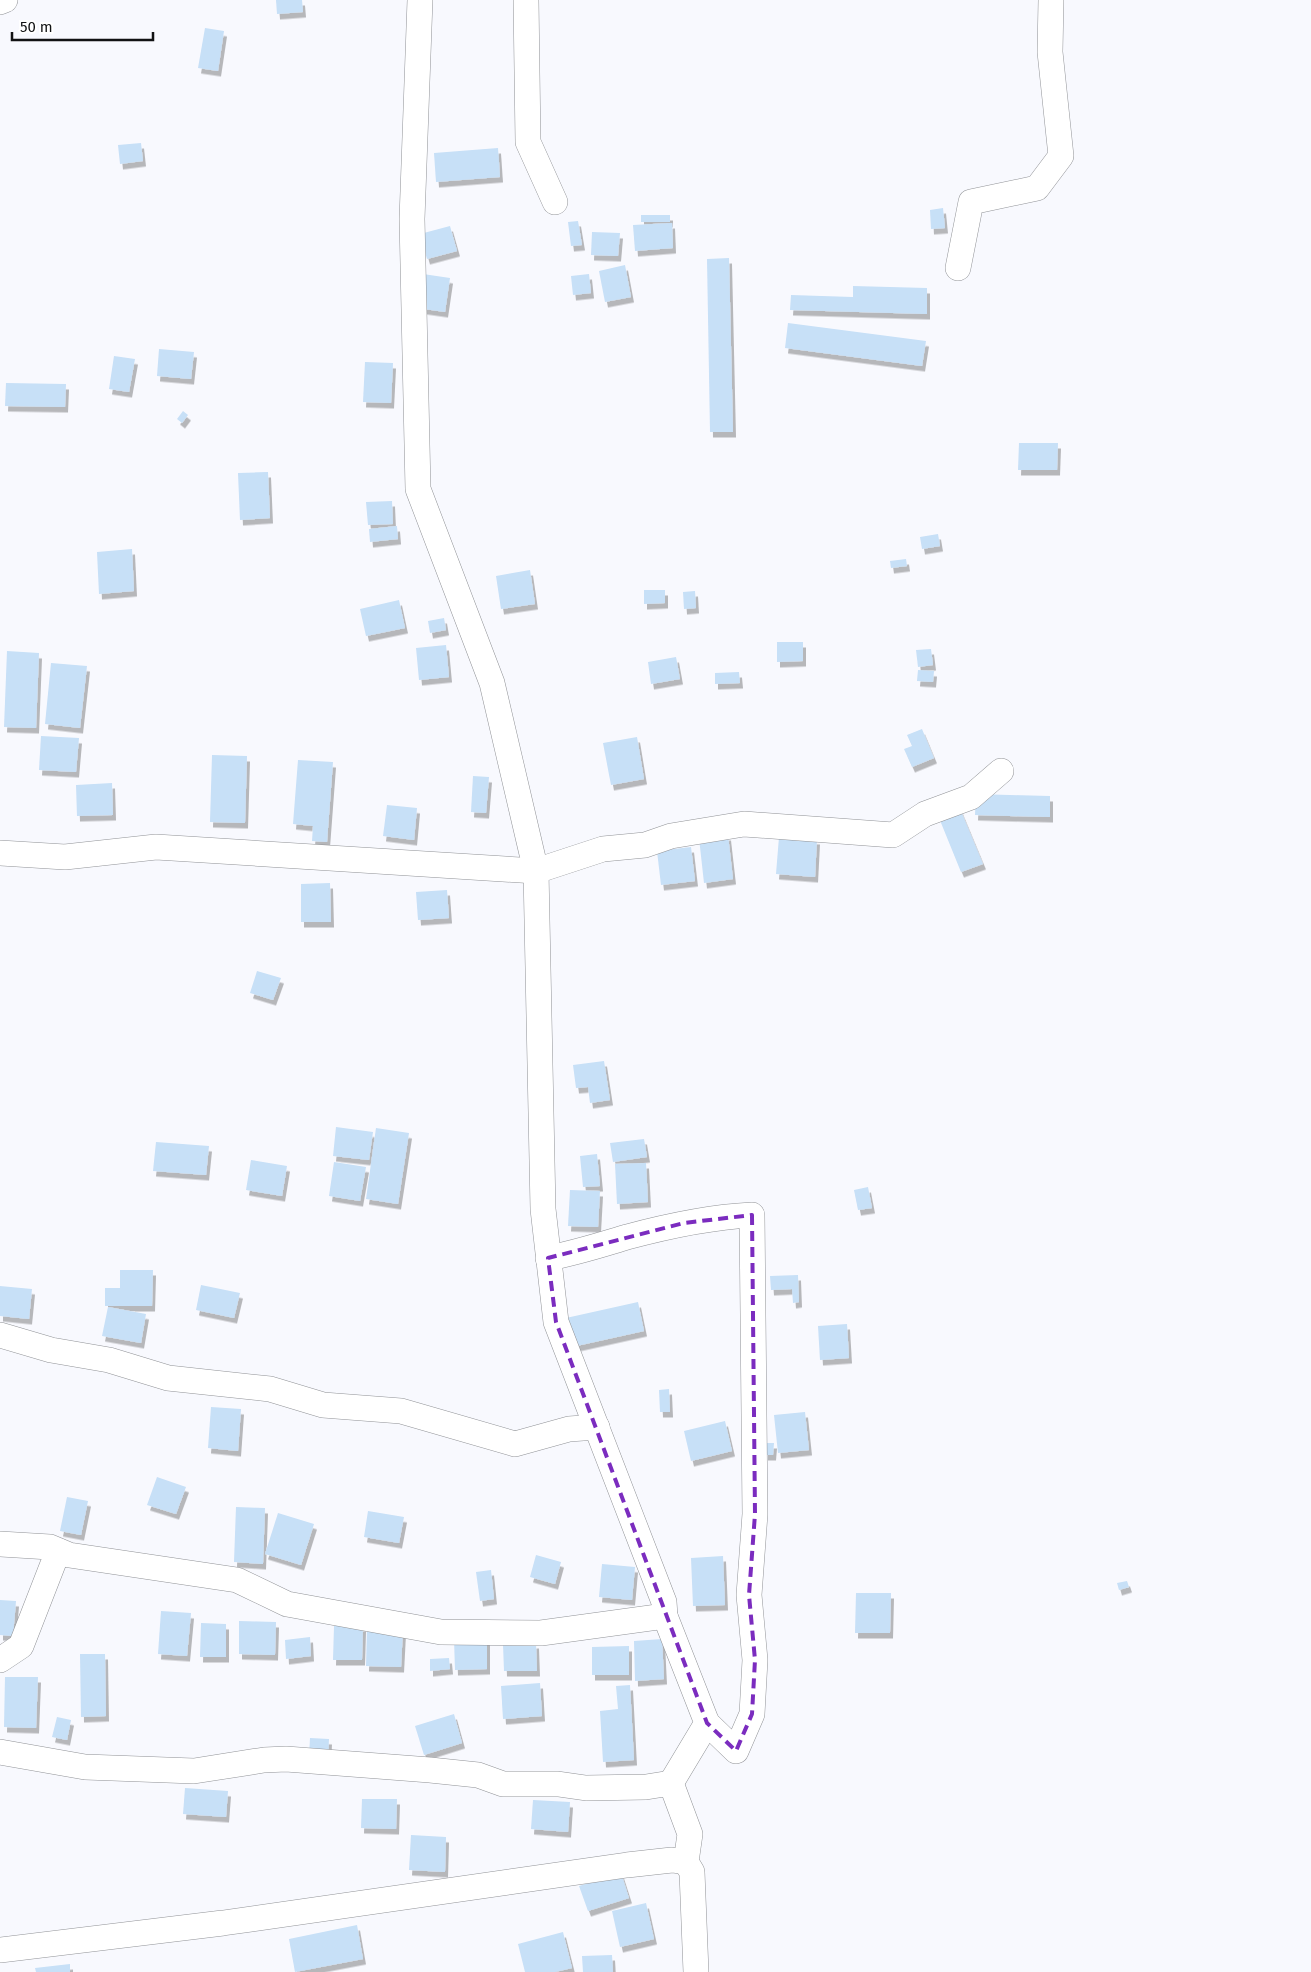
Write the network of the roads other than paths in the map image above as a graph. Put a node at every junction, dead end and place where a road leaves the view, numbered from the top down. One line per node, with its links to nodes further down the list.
1 (5, 0): 5 (street)
2 (420, 0): 10 (street)
3 (526, 0): 6 (street)
4 (1051, 0): 7 (street)
5 (0, 2)
6 (555, 202)
7 (958, 268)
8 (1001, 771): 10 (street)
9 (0, 853): 10 (street)
10 (536, 872): 11 (street)
11 (548, 1258): 13 (street); 18 (street)
12 (0, 1335): 13 (street)
13 (597, 1427): 16 (street)
14 (0, 1544): 15 (street)
15 (58, 1551): 16 (street); 17 (street)
16 (665, 1616): 18 (street)
17 (0, 1660)
18 (707, 1723): 20 (street)
19 (0, 1752): 20 (street)
20 (671, 1783): 21 (street)
21 (686, 1862): 22 (street); 23 (street)
22 (0, 1950)
23 (696, 1972)

